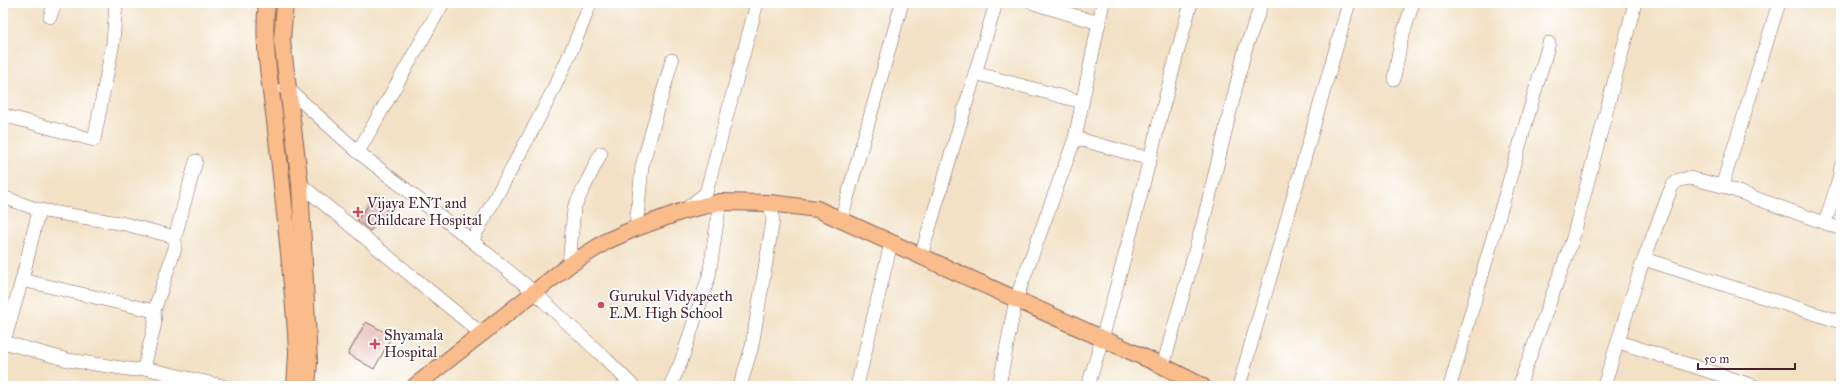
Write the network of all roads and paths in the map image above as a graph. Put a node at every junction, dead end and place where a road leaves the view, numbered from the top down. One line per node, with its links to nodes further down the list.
1 (55, 3): 18 (street)
2 (116, 3): 27 (street)
3 (267, 3): 17 (main road); 24 (main road)
4 (443, 3): 29 (street)
5 (590, 3): 46 (street)
6 (757, 3): 40 (street)
7 (902, 3): 41 (street)
8 (996, 3): 22 (street)
9 (1033, 3): 19 (street)
10 (1103, 3): 19 (street)
11 (1191, 3): 31 (street)
12 (1262, 3): 61 (street)
13 (1349, 3): 74 (street)
14 (1413, 3): 23 (street)
15 (1635, 3): 76 (street)
16 (1779, 3): 35 (street)
17 (285, 4): 25 (main road)
18 (50, 17)
19 (1099, 23): 26 (street)
20 (1549, 43): 75 (street)
21 (672, 60): 43 (street)
22 (975, 73): 26 (street); 48 (street)
23 (1394, 79)
24 (270, 85): 25 (street); 56 (main road)
25 (287, 88): 29 (street); 34 (main road)
26 (1082, 102): 28 (street)
27 (3, 114)
28 (1075, 138): 31 (street); 53 (street)
29 (358, 152): 46 (street)
30 (601, 153): 50 (street)
31 (1150, 159): 58 (street)
32 (196, 161): 45 (street)
33 (1841, 166): 42 (street)
34 (300, 184): 56 (main road); 57 (street)
35 (1722, 186): 42 (street); 49 (street)
36 (3, 197): 39 (street)
37 (720, 202): 38 (main road); 40 (main road); 68 (street)
38 (770, 202): 41 (main road); 69 (street)
39 (39, 210): 45 (street); 51 (street)
40 (683, 211): 43 (main road)
41 (841, 220): 47 (main road)
42 (1825, 223): 44 (street)
43 (636, 228): 50 (main road)
44 (1841, 229)
45 (175, 237): 54 (street)
46 (472, 241): 52 (street)
47 (892, 243): 48 (main road); 70 (street)
48 (921, 256): 53 (main road)
49 (1644, 259): 55 (street); 59 (street)
50 (569, 265): 52 (main road)
51 (22, 280): 54 (street); 60 (street)
52 (534, 292): 57 (main road); 67 (street)
53 (1016, 298): 58 (main road); 71 (street)
54 (154, 311): 62 (street)
55 (1841, 322)
56 (302, 333): 64 (main road); 65 (main road)
57 (482, 334): 66 (main road)
58 (1103, 338): 61 (main road); 72 (street)
59 (1619, 342): 77 (street); 78 (street)
60 (3, 343): 62 (street)
61 (1163, 366): 73 (main road)
62 (144, 368): 63 (street)
63 (224, 386)
64 (295, 386)
65 (308, 386)
66 (415, 386)
67 (633, 386)
68 (670, 386)
69 (740, 386)
70 (857, 386)
71 (999, 386)
72 (1088, 386)
73 (1202, 386)
74 (1239, 386)
75 (1450, 386)
76 (1519, 386)
77 (1604, 386)
78 (1754, 386)

